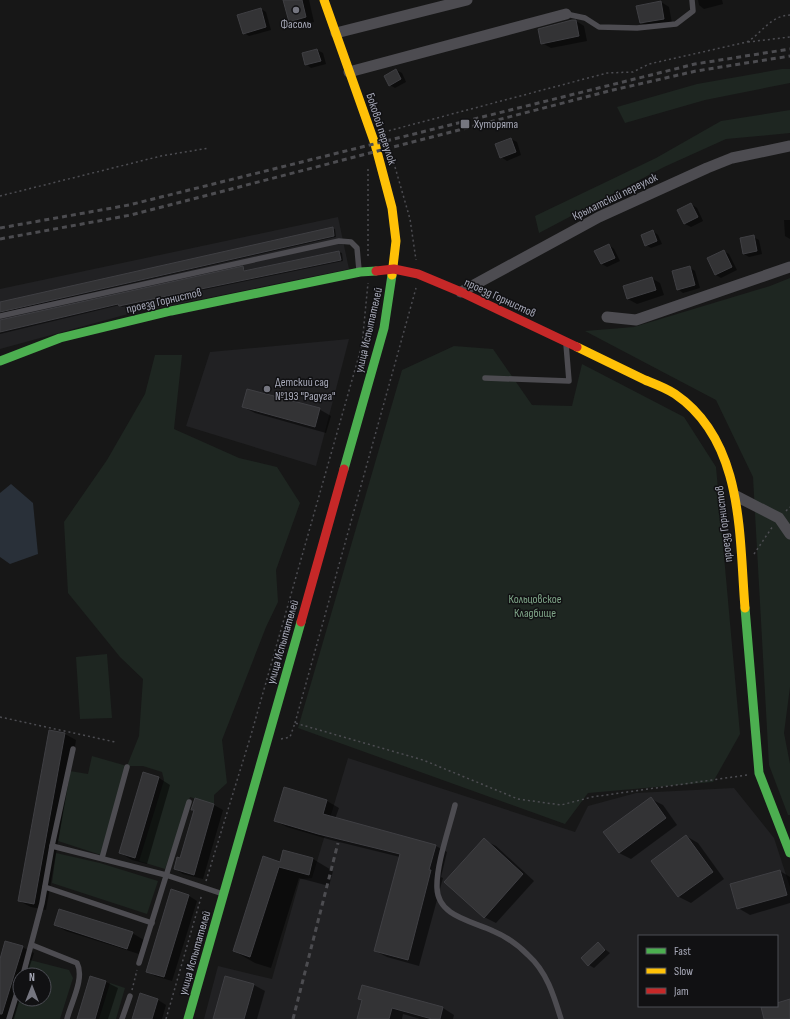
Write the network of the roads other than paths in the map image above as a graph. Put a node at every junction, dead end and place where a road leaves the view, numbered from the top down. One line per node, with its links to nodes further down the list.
1 (324, 0): 5 (street, Боковой переулок)
2 (467, 0): 5 (street)
3 (692, 0): 4 (lane)
4 (566, 14): 6 (street)
5 (336, 33): 6 (street, Боковой переулок)
6 (349, 72): 9 (street, Боковой переулок)
7 (790, 146): 11 (street, Крылатский переулок)
8 (790, 267): 13 (street)
9 (394, 269): 10 (street, проезд Горнистов); 11 (street, проезд Горнистов); 28 (street, улица Испытателей)
10 (364, 271): 12 (lane); 15 (street, проезд Горнистов)
11 (461, 292): 14 (street, проезд Горнистов)
12 (0, 316)
13 (607, 317)
14 (566, 342): 16 (lane); 17 (street, проезд Горнистов)
15 (0, 361)
16 (485, 378)
17 (736, 496): 18 (street); 24 (street, проезд Горнистов)
18 (790, 534)
19 (73, 748): 23 (lane)
20 (127, 767): 25 (lane)
21 (189, 802): 26 (lane)
22 (455, 805): 39 (lane)
23 (52, 846): 25 (lane); 27 (lane)
24 (790, 853)
25 (102, 858): 26 (lane)
26 (166, 875): 28 (lane); 29 (lane)
27 (45, 887): 29 (lane); 30 (lane)
28 (224, 894): 38 (street, улица Испытателей)
29 (152, 923): 31 (lane)
30 (32, 945): 32 (lane); 36 (lane)
31 (139, 963)
32 (25, 967)
33 (130, 996): 37 (lane)
34 (13, 1007): 35 (lane)
35 (9, 1019)
36 (67, 1019)
37 (122, 1019)
38 (188, 1019)
39 (561, 1019)

